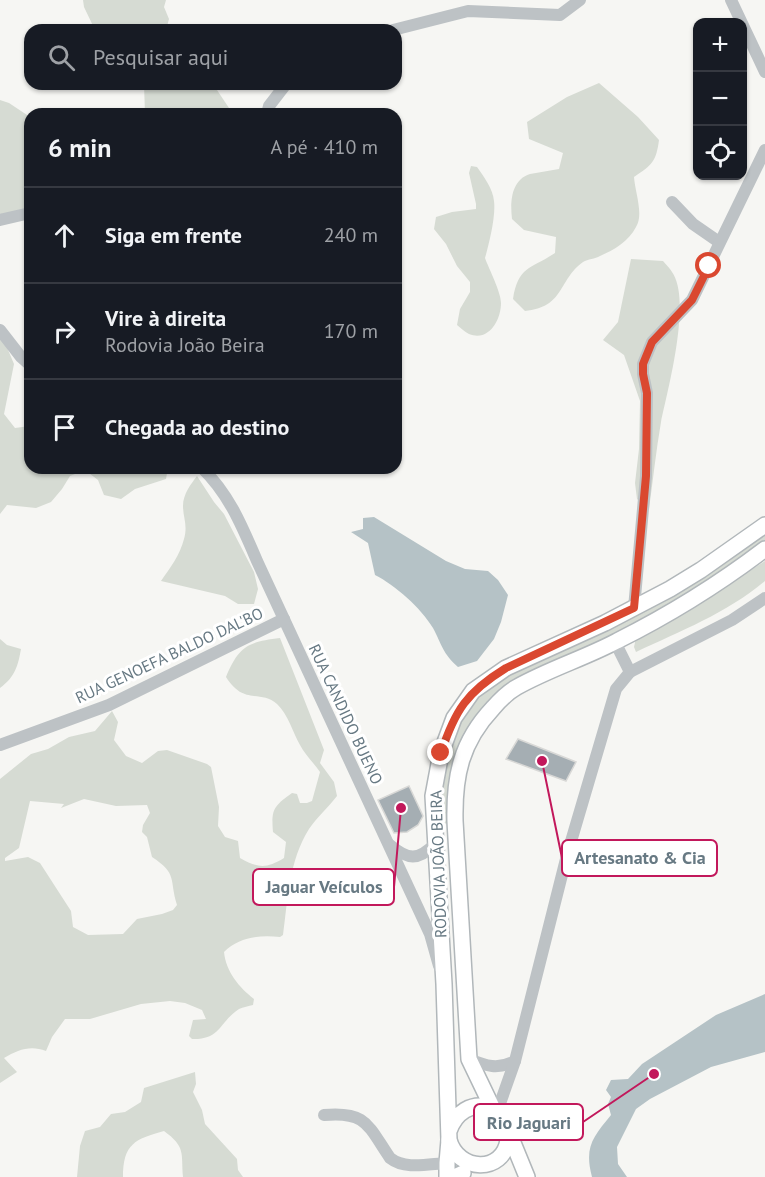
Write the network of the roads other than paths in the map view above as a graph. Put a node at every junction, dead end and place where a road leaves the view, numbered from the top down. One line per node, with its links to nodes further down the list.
1 (580, 0): 3 (street)
2 (731, 0): 4 (street)
3 (402, 28)
4 (765, 72)
5 (281, 90): 6 (street)
6 (268, 108)
7 (765, 150): 11 (street)
8 (672, 202): 11 (street)
9 (24, 214): 10 (street)
10 (0, 220)
11 (719, 242): 18 (street)
12 (0, 330): 13 (street)
13 (24, 360)
14 (209, 474): 19 (street, RUA CANDIDO BUENO)
15 (765, 525): 18 (main road, RODOVIA JOÃO BEIRA)
16 (765, 549): 20 (main road, RODOVIA JOÃO BEIRA)
17 (765, 598): 21 (street)
18 (634, 608): 24 (main road, RODOVIA JOÃO BEIRA)
19 (284, 619): 22 (street, RUA GENOEFA BALDO DAL'BO); 23 (street, RUA CANDIDO BUENO)
20 (615, 642): 21 (street); 26 (main road, RODOVIA JOÃO BEIRA)
21 (630, 672): 27 (street)
22 (0, 745)
23 (389, 844): 24 (street); 25 (street, RUA CANDIDO BUENO)
24 (435, 844): 25 (main road, RODOVIA JOÃO BEIRA)
25 (444, 984): 31 (main road, RODOVIA JOÃO BEIRA)
26 (469, 1059): 27 (street); 28 (main road, RODOVIA JOÃO BEIRA)
27 (515, 1061): 28 (street)
28 (495, 1111): 30 (main road, RODOVIA JOÃO BEIRA); 31 (main road)
29 (324, 1115): 32 (street)
30 (508, 1130): 32 (main road); 33 (main road, RODOVIA JOÃO BEIRA)
31 (449, 1136): 32 (main road, RODOVIA JOÃO BEIRA)
32 (456, 1171)
33 (527, 1177)

